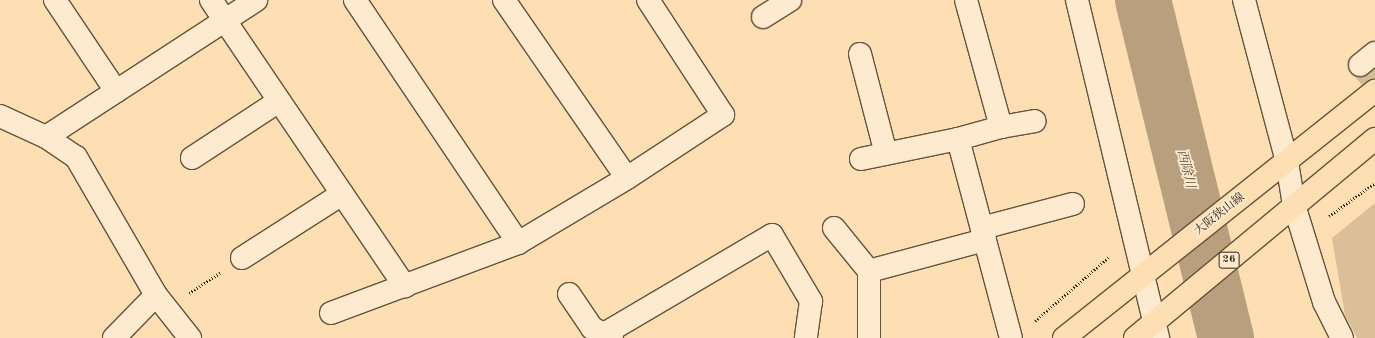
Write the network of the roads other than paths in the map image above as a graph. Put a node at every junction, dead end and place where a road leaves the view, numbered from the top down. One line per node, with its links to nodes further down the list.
1 (55, 0): 14 (street)
2 (211, 0): 12 (street)
3 (256, 0): 12 (street)
4 (355, 0): 33 (street)
5 (504, 0): 27 (street)
6 (648, 0): 27 (street)
7 (790, 0): 11 (street)
8 (966, 0): 19 (street)
9 (1077, 0): 36 (street)
10 (1244, 0): 26 (street)
11 (763, 17)
12 (225, 21): 14 (street); 16 (street)
13 (860, 54): 23 (street)
14 (116, 91): 20 (street)
15 (1375, 91): 26 (main road, 大阪狭山線)
16 (280, 101): 24 (street); 28 (street)
17 (0, 116): 20 (street)
18 (1034, 122): 19 (street)
19 (1001, 127): 22 (street)
20 (46, 137): 39 (street)
21 (1375, 138): 30 (main road, 26)
22 (958, 139): 23 (street); 32 (street)
23 (886, 154): 25 (street)
24 (192, 158)
25 (861, 159)
26 (1287, 162): 30 (street); 36 (main road, 大阪狭山線)
27 (626, 178): 33 (street)
28 (342, 194): 34 (street); 37 (street)
29 (1074, 204): 32 (street)
30 (1288, 210): 41 (main road, 26); 50 (street)
31 (834, 228): 35 (street)
32 (984, 234): 35 (street); 47 (street)
33 (518, 243): 37 (street)
34 (242, 258)
35 (869, 271): 46 (street)
36 (1144, 275): 41 (street); 48 (main road, 大阪狭山線)
37 (405, 286): 40 (street)
38 (570, 294): 42 (street)
39 (161, 302): 43 (street); 44 (street)
40 (331, 313)
41 (1156, 330): 49 (main road, 26)
42 (608, 336): 45 (street)
43 (114, 338)
44 (190, 338)
45 (806, 338)
46 (869, 338)
47 (1012, 338)
48 (1064, 338)
49 (1135, 338)
50 (1342, 338)

